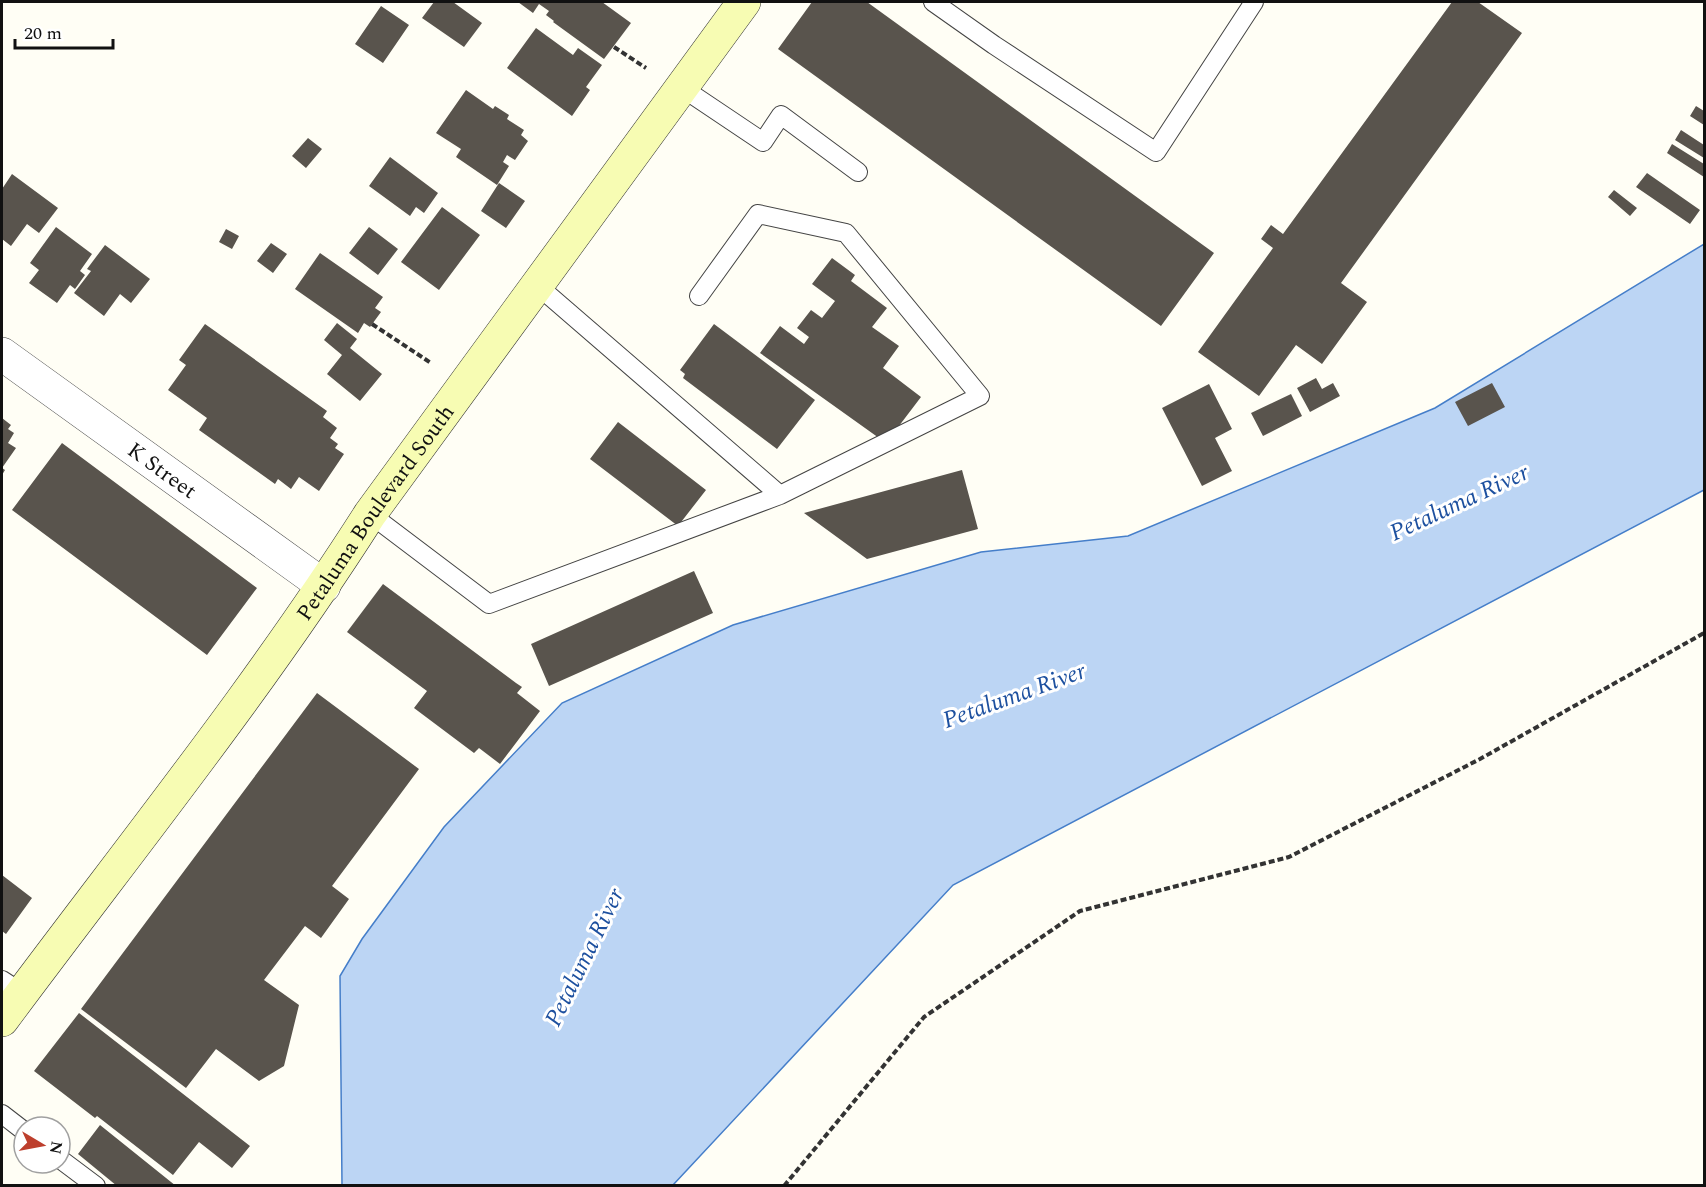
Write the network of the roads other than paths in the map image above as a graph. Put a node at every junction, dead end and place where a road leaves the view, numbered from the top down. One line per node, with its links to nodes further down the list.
1 (744, 2): 4 (main road, Petaluma Boulevard South)
2 (933, 2): 3 (lane)
3 (1254, 2)
4 (681, 87): 5 (lane); 6 (main road, Petaluma Boulevard South)
5 (858, 172)
6 (537, 285): 9 (lane); 10 (main road, Petaluma Boulevard South)
7 (699, 296): 9 (lane)
8 (2, 354): 11 (street, K Street)
9 (780, 495): 10 (lane)
10 (370, 514): 11 (main road, Petaluma Boulevard South)
11 (324, 586): 12 (main road, Petaluma Boulevard South)
12 (12, 986): 13 (main road, Petaluma Boulevard South)
13 (2, 1020)
14 (72, 1168): 15 (lane)
15 (96, 1185)

